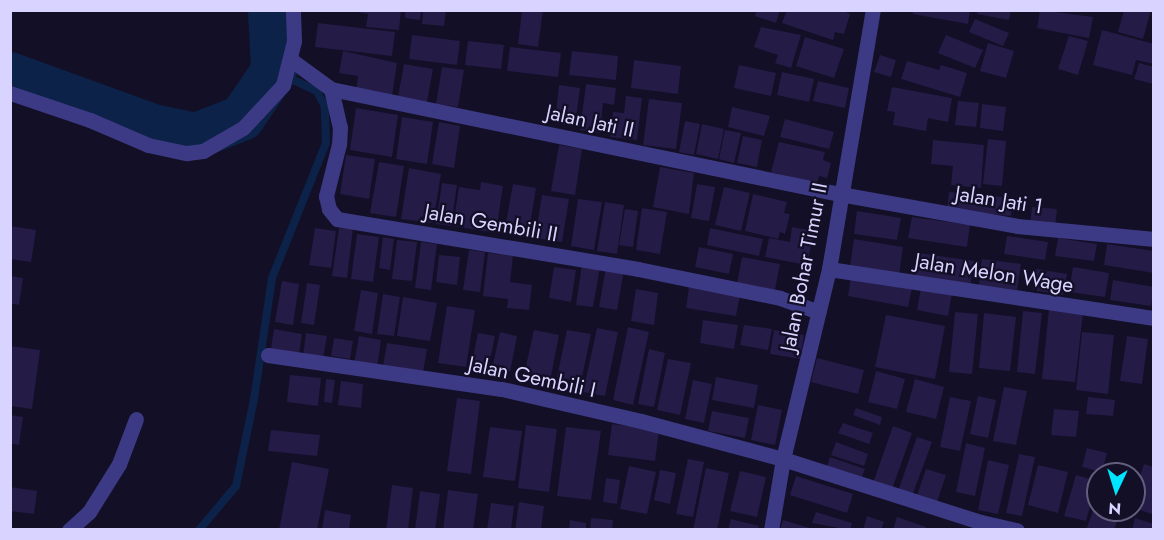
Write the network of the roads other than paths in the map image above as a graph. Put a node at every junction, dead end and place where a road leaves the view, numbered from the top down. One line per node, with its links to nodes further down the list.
1 (293, 10): 3 (street)
2 (873, 10): 6 (street, Jalan Bohar Timur II)
3 (287, 72): 4 (street); 5 (street)
4 (331, 89): 6 (street, Jalan Jati II); 9 (street, Jalan Gembili II)
5 (10, 93)
6 (840, 194): 7 (street, Jalan Jati 1); 8 (street, Jalan Bohar Timur II)
7 (1154, 239)
8 (829, 269): 9 (street, Jalan Bohar Timur II); 10 (street, Jalan Melon Wage)
9 (819, 312): 13 (street, Jalan Bohar Timur II)
10 (1154, 318)
11 (268, 355): 13 (street, Jalan Gembili I)
12 (136, 419): 14 (street)
13 (783, 459): 15 (street, Jalan Bohar Timur II); 16 (street, Jalan Gembili I)
14 (69, 530)
15 (771, 530)
16 (1017, 530)

